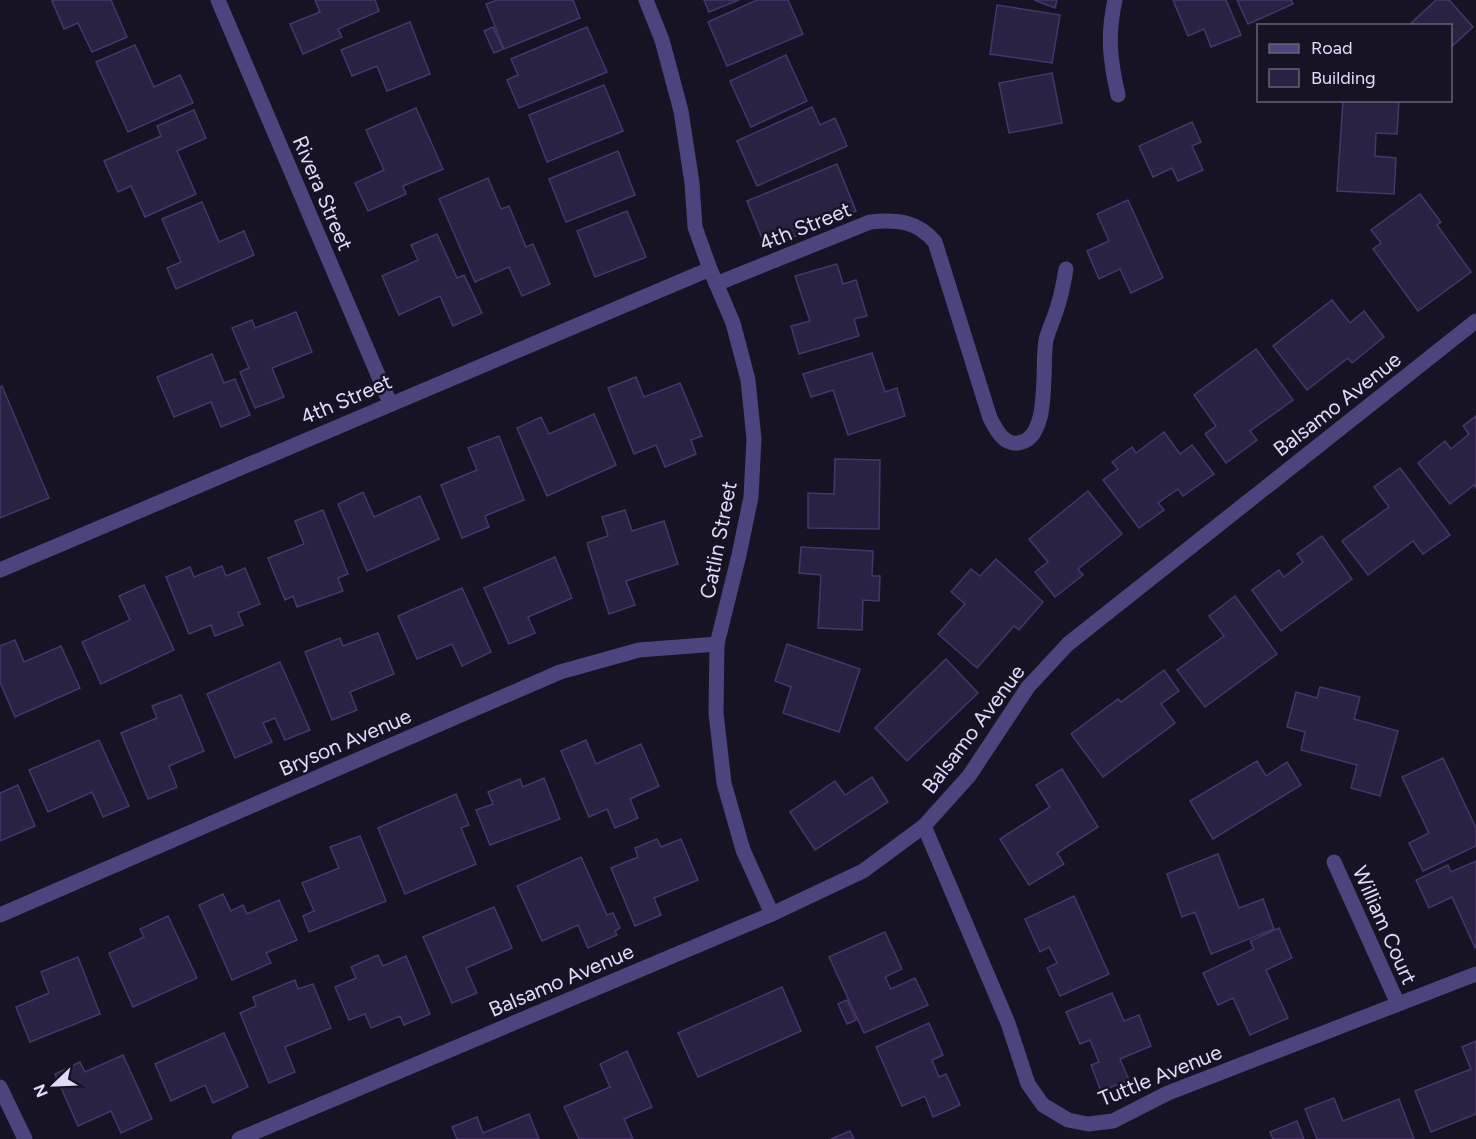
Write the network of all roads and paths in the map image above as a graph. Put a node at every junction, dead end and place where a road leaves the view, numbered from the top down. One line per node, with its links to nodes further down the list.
1 (218, 0): 9 (street, Rivera Street)
2 (646, 0): 5 (street, Catlin Street)
3 (1115, 0): 4 (street)
4 (1119, 95)
5 (710, 269): 7 (street, Catlin Street); 9 (street, 4th Street)
6 (1066, 269): 7 (street, 4th Street)
7 (716, 284): 11 (street, Catlin Street)
8 (1476, 321): 12 (street, Balsamo Avenue)
9 (390, 403): 10 (street, 4th Street)
10 (0, 570)
11 (717, 644): 14 (street, Catlin Street); 15 (street, Bryson Avenue)
12 (924, 826): 14 (street, Balsamo Avenue); 17 (street, Tuttle Avenue)
13 (1334, 862): 17 (street, William Court)
14 (772, 914): 20 (street, Balsamo Avenue)
15 (0, 915)
16 (1476, 974): 17 (street, Tuttle Avenue)
17 (1398, 1004)
18 (0, 1087): 19 (street)
19 (25, 1139)
20 (239, 1139)

